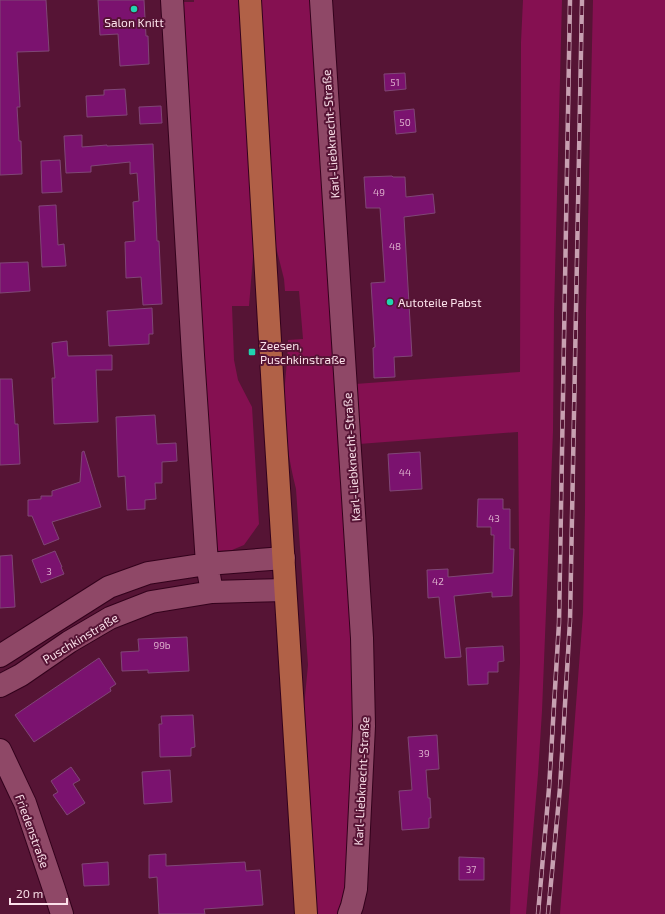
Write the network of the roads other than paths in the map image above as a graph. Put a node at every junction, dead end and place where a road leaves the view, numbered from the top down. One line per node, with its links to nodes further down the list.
1 (172, 0): 5 (street)
2 (250, 0): 4 (main road)
3 (321, 0): 13 (street, Karl-Liebknecht-Straße)
4 (284, 558): 5 (street); 6 (main road)
5 (207, 564): 7 (street); 8 (street)
6 (285, 590): 7 (street, Puschkinstraße); 12 (main road)
7 (212, 592): 9 (street, Puschkinstraße)
8 (0, 656)
9 (0, 686)
10 (0, 750): 11 (street, Friedenstraße)
11 (62, 914)
12 (306, 914)
13 (349, 914)

